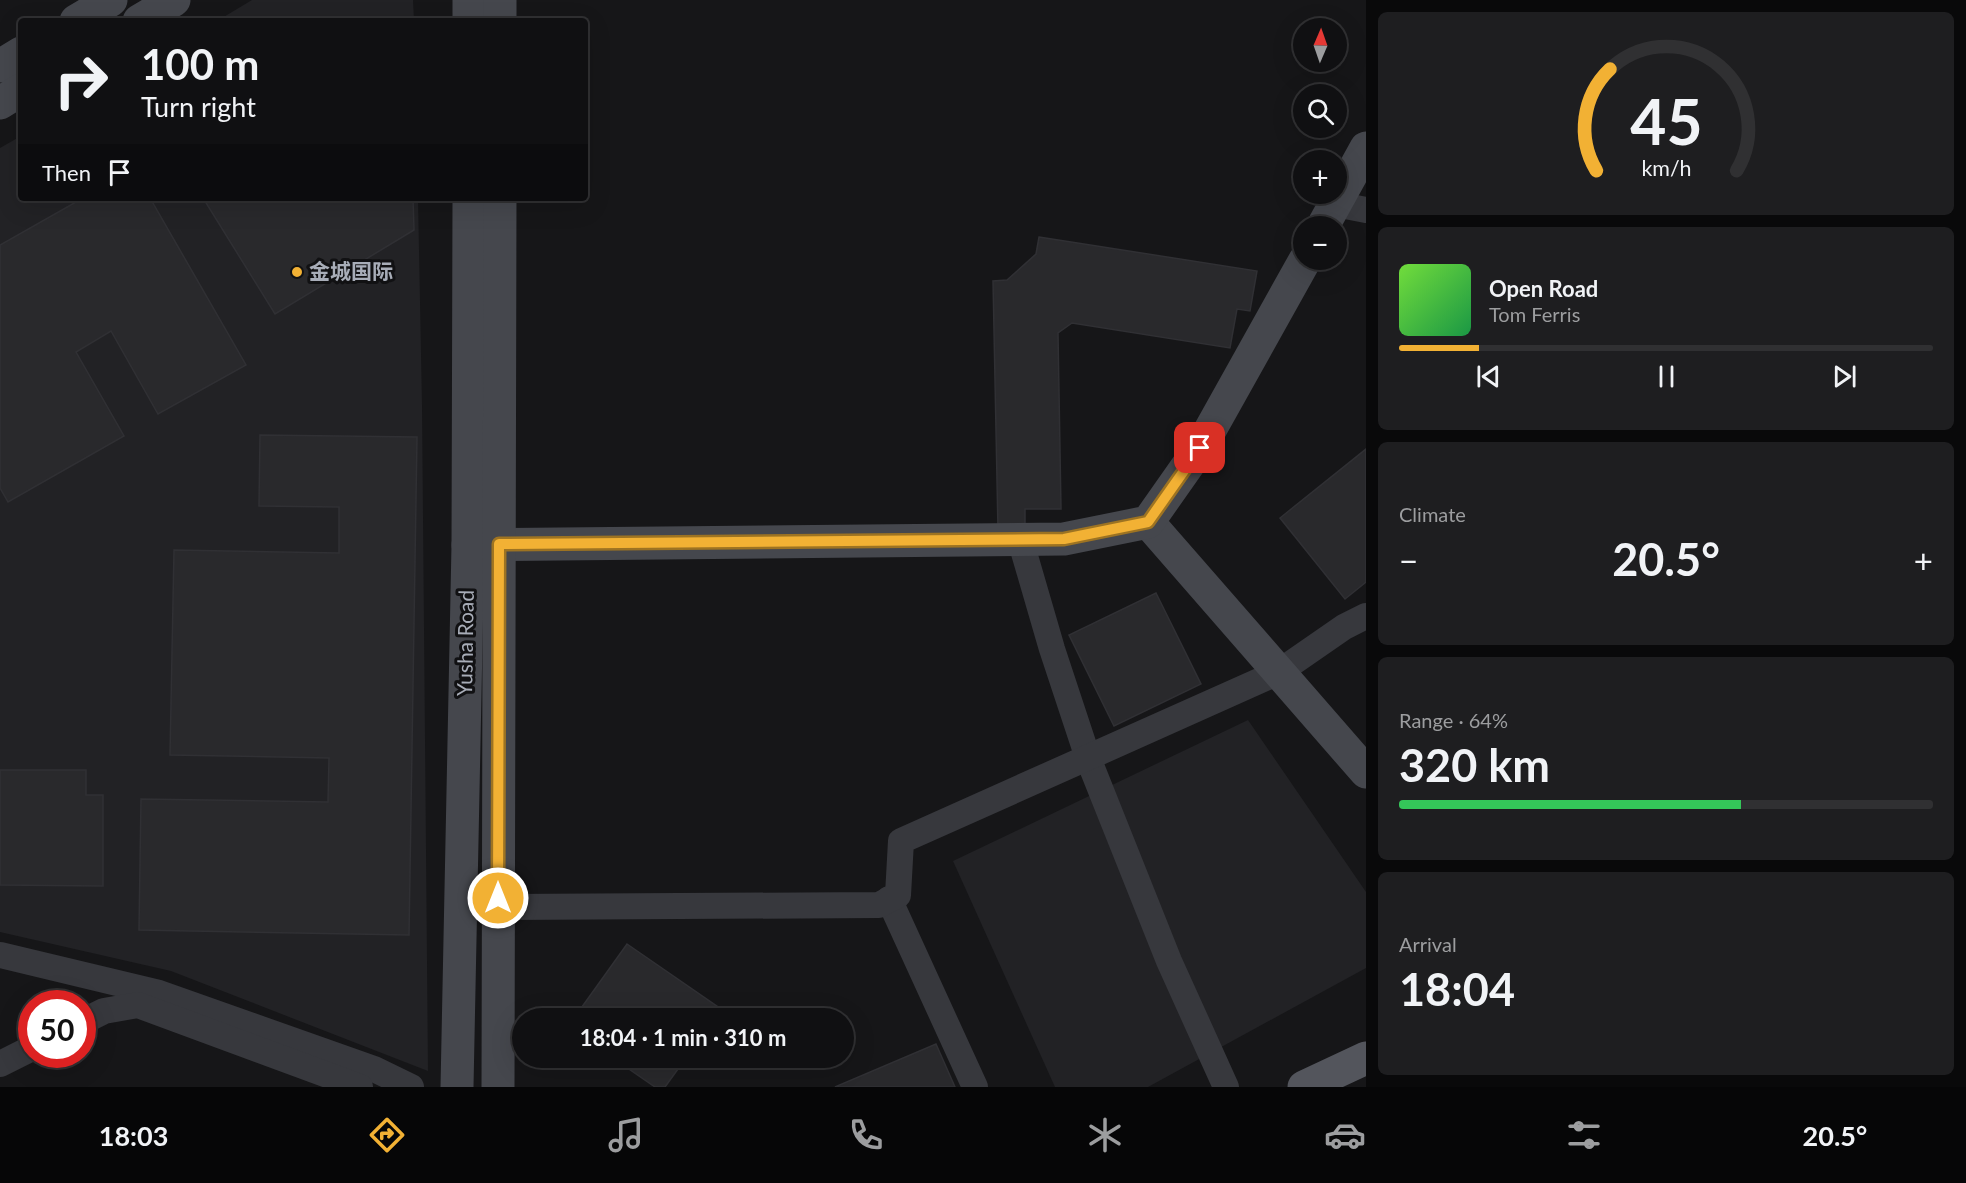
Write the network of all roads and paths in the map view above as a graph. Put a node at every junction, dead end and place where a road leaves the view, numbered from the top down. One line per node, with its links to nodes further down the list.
1 (111, 0): 5 (main road)
2 (174, 0): 6 (main road)
3 (469, 0): 7 (main road)
4 (500, 0): 8 (main road)
5 (81, 18)
6 (144, 18)
7 (469, 18)
8 (500, 18)
9 (18, 55): 10 (main road)
10 (0, 66)
11 (18, 92): 12 (main road)
12 (0, 103)
13 (1366, 148): 16 (main road)
14 (469, 201): 20 (main road, Yusha Road)
15 (500, 201): 20 (main road, Yusha Road)
16 (1341, 213)
17 (1299, 270): 18 (main road)
18 (1148, 522): 19 (main road); 22 (main road)
19 (1020, 539): 20 (main road); 23 (street)
20 (484, 545): 34 (main road, Yusha Road); 35 (main road, Yusha Road)
21 (1366, 616): 22 (street)
22 (1279, 672): 23 (street); 24 (main road)
23 (1088, 758): 25 (street); 37 (street)
24 (1366, 772)
25 (889, 899): 26 (street); 36 (street)
26 (508, 907)
27 (0, 956): 33 (street)
28 (96, 1015): 32 (street)
29 (18, 1055): 31 (street)
30 (1366, 1058): 38 (main road)
31 (0, 1064)
32 (360, 1087)
33 (411, 1087)
34 (457, 1087)
35 (498, 1087)
36 (975, 1087)
37 (1226, 1087)
38 (1304, 1087)

